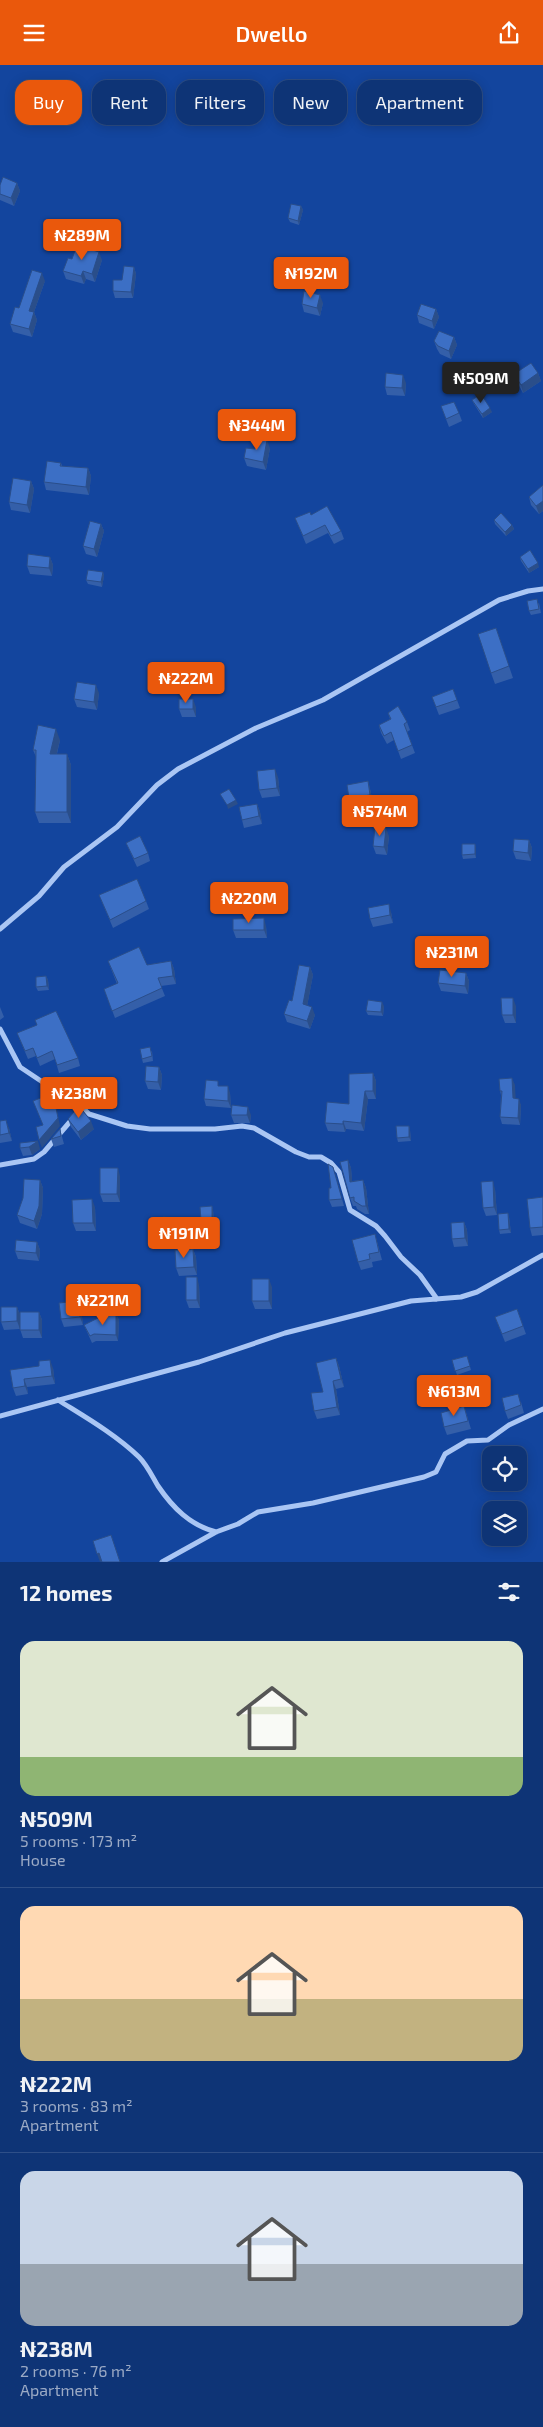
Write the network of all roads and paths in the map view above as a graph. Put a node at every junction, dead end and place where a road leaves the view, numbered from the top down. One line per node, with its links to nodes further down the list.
1 (543, 589): 2 (street)
2 (0, 929)
3 (0, 1029): 4 (street)
4 (82, 1107): 5 (street); 7 (street)
5 (0, 1165)
6 (543, 1255): 7 (street)
7 (437, 1299): 8 (street)
8 (58, 1400): 10 (street); 11 (street)
9 (543, 1409): 11 (street)
10 (0, 1416)
11 (216, 1532): 12 (street)
12 (162, 1562)

